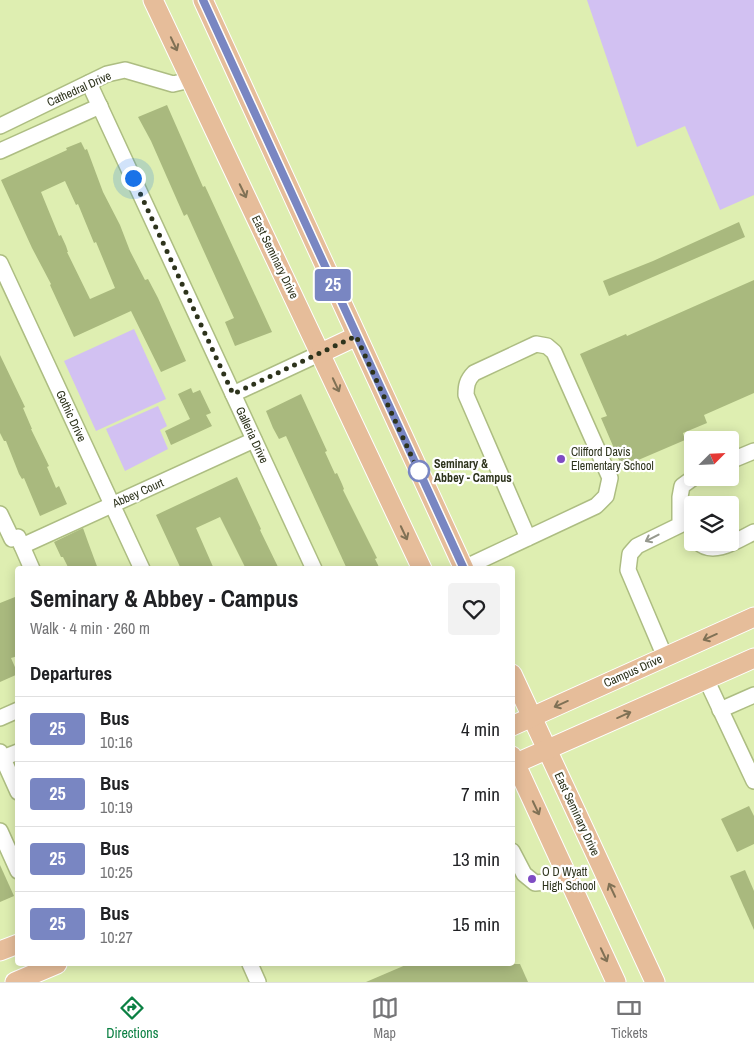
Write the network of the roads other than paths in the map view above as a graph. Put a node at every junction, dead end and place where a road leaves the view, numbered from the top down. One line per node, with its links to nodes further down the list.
1 (153, 0): 3 (main road, East Seminary Drive, one-way to 3)
2 (203, 0): 9 (main road)
3 (190, 80): 4 (lane, Cathedral Drive); 10 (main road, East Seminary Drive, one-way to 10)
4 (89, 83): 5 (lane, Galleria Drive); 6 (lane, Cathedral Drive)
5 (100, 106): 7 (lane); 11 (lane, Galleria Drive)
6 (0, 126)
7 (0, 151)
8 (0, 263): 16 (lane, Gothic Drive)
9 (356, 336): 10 (main road); 28 (main road)
10 (321, 352): 11 (lane); 27 (main road, East Seminary Drive, one-way to 27)
11 (233, 394): 12 (lane, Galleria Drive)
12 (254, 440): 16 (lane, Abbey Court); 26 (lane, Galleria Drive)
13 (754, 451): 14 (lane)
14 (739, 457)
15 (684, 485): 18 (lane)
16 (112, 505): 23 (lane, Abbey Court); 25 (lane, Gothic Drive)
17 (0, 514): 23 (lane)
18 (680, 525): 19 (lane); 31 (lane, one-way to 31)
19 (684, 529)
20 (754, 532): 22 (lane)
21 (528, 538): 21 (lane); 29 (lane)
22 (739, 539)
23 (22, 546): 24 (lane)
24 (31, 566)
25 (141, 566)
26 (313, 566)
27 (421, 566)
28 (463, 566)
29 (468, 566)
30 (754, 617): 31 (main road, Campus Drive, one-way to 31)
31 (665, 657): 38 (main road, Campus Drive, one-way to 38)
32 (754, 658): 33 (main road)
33 (706, 679): 36 (lane); 41 (main road, one-way to 33)
34 (515, 680): 38 (main road, East Seminary Drive)
35 (754, 695): 36 (lane)
36 (720, 710): 46 (lane)
37 (15, 711): 39 (lane)
38 (532, 717): 40 (main road, Campus Drive); 41 (main road, East Seminary Drive)
39 (0, 718)
40 (515, 725)
41 (548, 749): 44 (main road); 60 (main road, East Seminary Drive, one-way to 41)
42 (15, 753): 43 (lane)
43 (1, 757): 47 (lane)
44 (515, 761)
45 (515, 763): 52 (main road, one-way to 52)
46 (754, 781)
47 (15, 786)
48 (0, 831): 49 (lane)
49 (8, 848): 51 (lane)
50 (515, 857): 52 (lane)
51 (15, 864)
52 (566, 873): 59 (main road, one-way to 59)
53 (15, 945): 54 (main road)
54 (0, 952)
55 (51, 966): 57 (main road)
56 (251, 966): 58 (lane)
57 (28, 973)
58 (258, 982)
59 (616, 982)
60 (655, 982)

